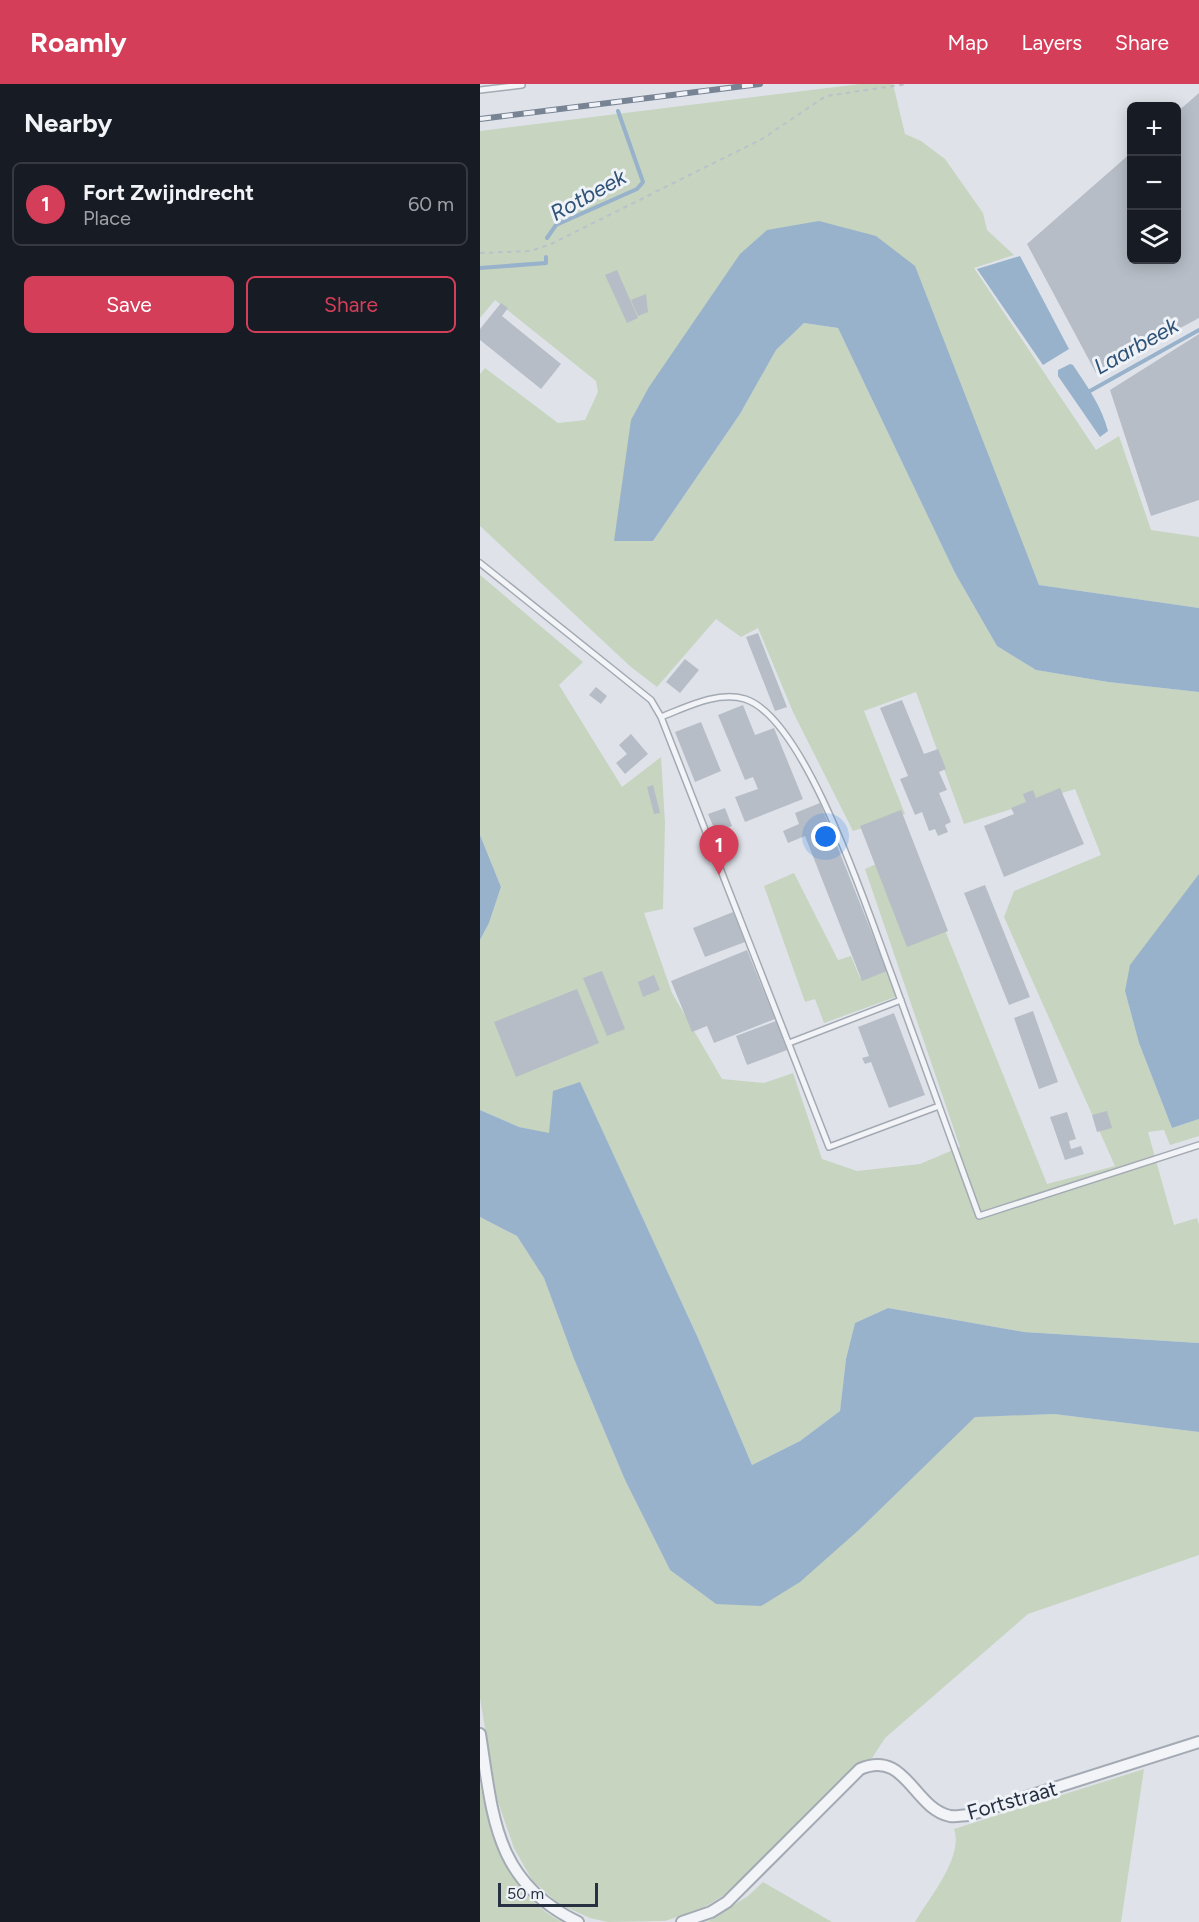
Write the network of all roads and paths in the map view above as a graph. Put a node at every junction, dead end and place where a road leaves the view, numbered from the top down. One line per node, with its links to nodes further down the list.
1 (907, 84): 4 (path)
2 (522, 85): 3 (lane)
3 (480, 90)
4 (480, 253)
5 (480, 563): 6 (lane)
6 (661, 717): 7 (lane); 8 (lane)
7 (901, 1000): 8 (lane); 9 (lane)
8 (789, 1043): 9 (lane)
9 (939, 1106): 10 (lane)
10 (1199, 1145)
11 (480, 1734): 13 (street)
12 (1199, 1742): 14 (street, Fortstraat)
13 (578, 1922)
14 (682, 1922)

